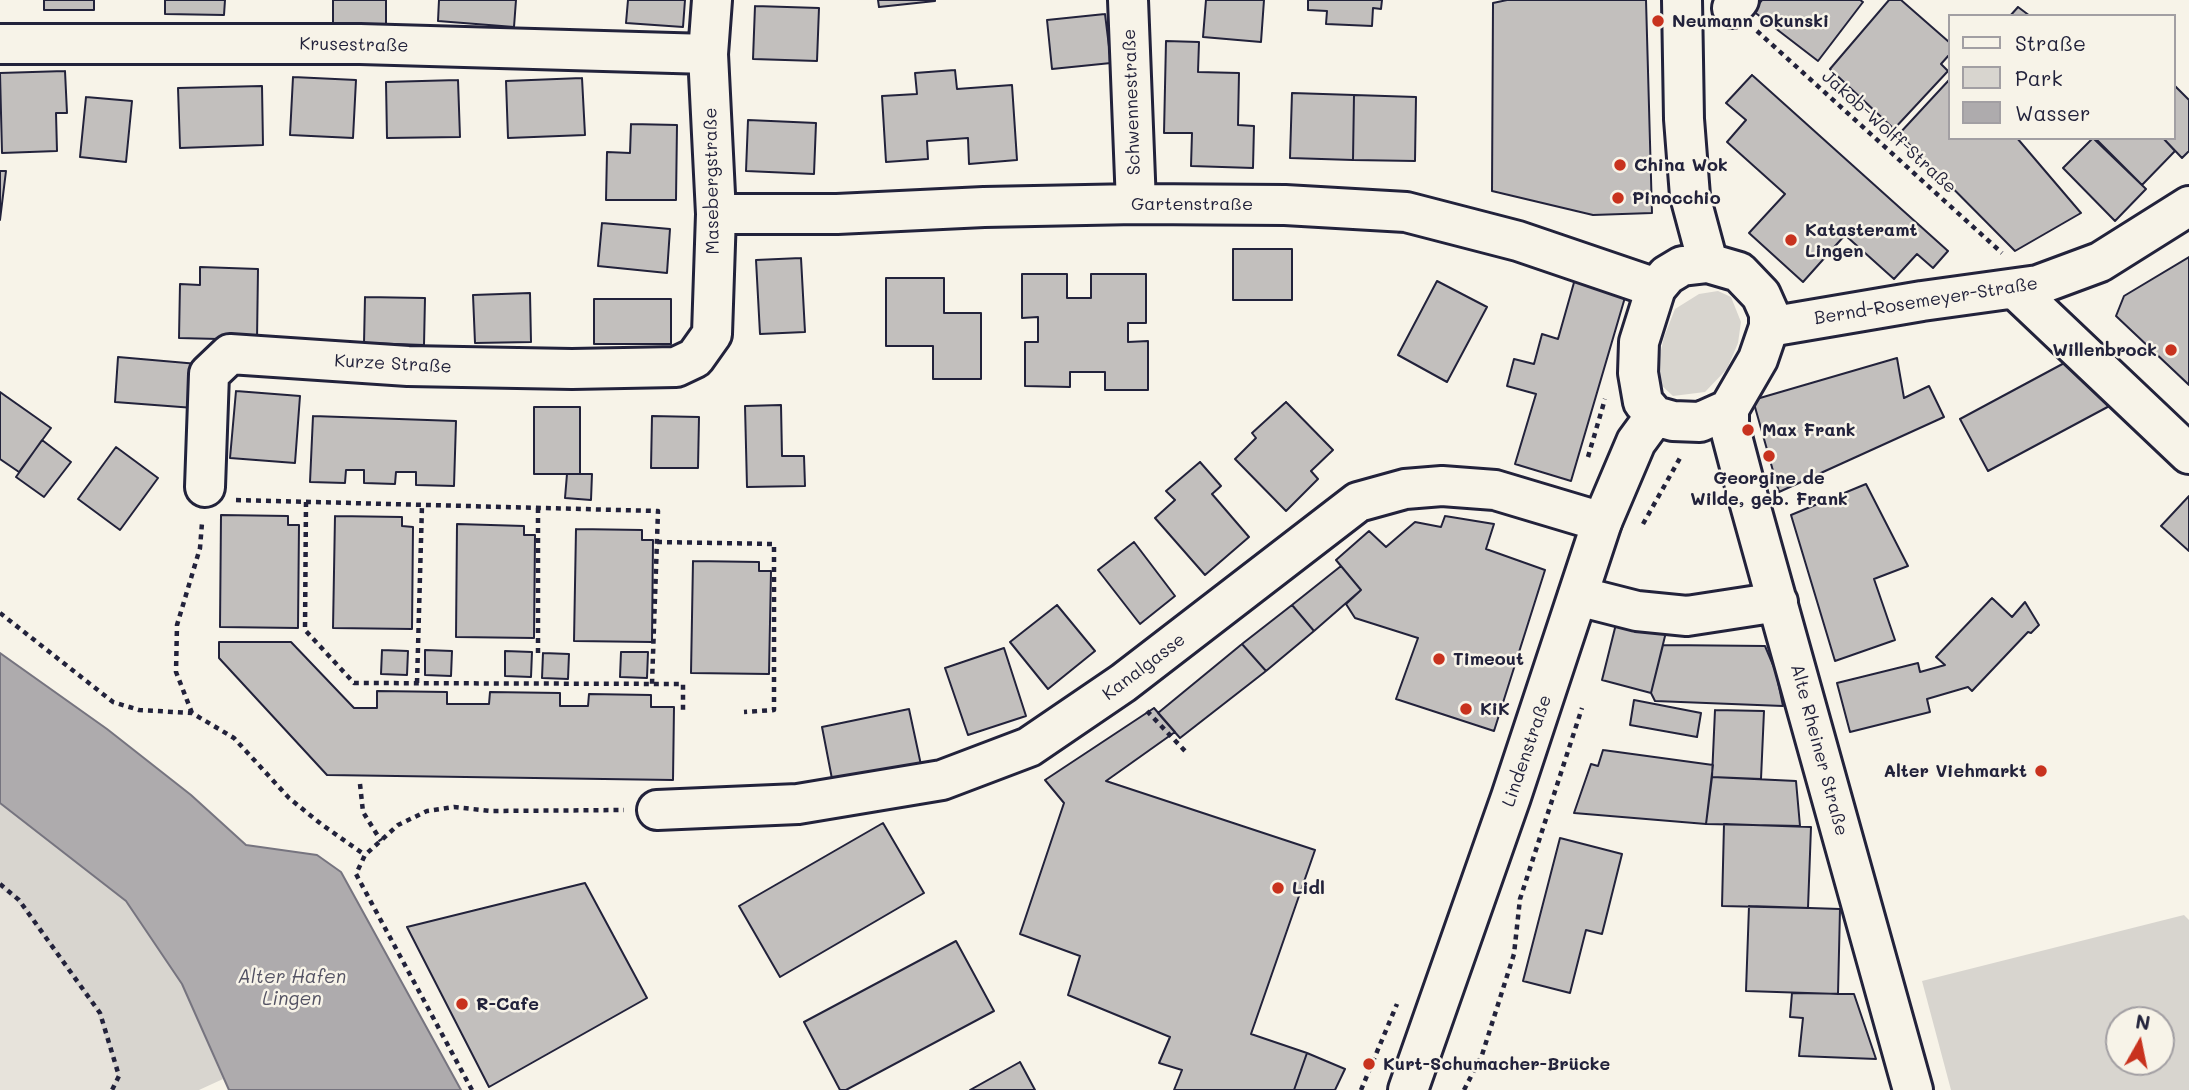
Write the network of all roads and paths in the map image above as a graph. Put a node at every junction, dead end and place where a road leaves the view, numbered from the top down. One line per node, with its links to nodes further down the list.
1 (712, 0): 6 (street, Masebergstraße)
2 (1128, 0): 7 (street, Schwennestraße)
3 (1682, 0): 10 (street)
4 (1736, 4): 11 (path, Jakob-Wolff-Straße)
5 (0, 44): 6 (street, Krusestraße)
6 (708, 54): 9 (street, Masebergstraße)
7 (1136, 204): 9 (street, Gartenstraße); 12 (street, Gartenstraße)
8 (2189, 206): 11 (street, Bernd-Rosemeyer-Straße)
9 (716, 214): 14 (street, Masebergstraße)
10 (1708, 263): 12 (street); 13 (street)
11 (2026, 287): 13 (street, Bernd-Rosemeyer-Straße); 17 (street)
12 (1656, 288): 15 (street)
13 (1769, 327): 16 (street)
14 (695, 358): 18 (street, Kurze Straße)
15 (1655, 416): 16 (street); 22 (street, Lindenstraße)
16 (1729, 417): 23 (path); 26 (street, Alte Rheiner Straße)
17 (2189, 454)
18 (204, 493): 19 (path); 35 (path)
19 (306, 502): 20 (path); 29 (path)
20 (422, 505): 21 (path); 29 (path)
21 (538, 508): 24 (path); 28 (path)
22 (1602, 522): 25 (street, Lindenstraße); 38 (street, Kanalgasse)
23 (1638, 534)
24 (657, 542): 30 (path); 33 (path)
25 (1578, 596): 26 (street); 44 (street, Lindenstraße)
26 (1777, 602): 46 (street, Alte Rheiner Straße)
27 (0, 613): 35 (path)
28 (538, 657)
29 (417, 684): 30 (path)
30 (652, 684): 32 (path)
31 (1582, 707): 45 (path)
32 (683, 710)
33 (744, 712)
34 (1148, 712): 36 (path)
35 (192, 713): 40 (path)
36 (1185, 751)
37 (360, 784): 39 (path)
38 (657, 810): 39 (path)
39 (381, 841): 40 (path)
40 (365, 855): 43 (path)
41 (0, 884): 42 (path)
42 (112, 1090)
43 (472, 1090)
44 (1408, 1090)
45 (1464, 1090)
46 (1913, 1090)

